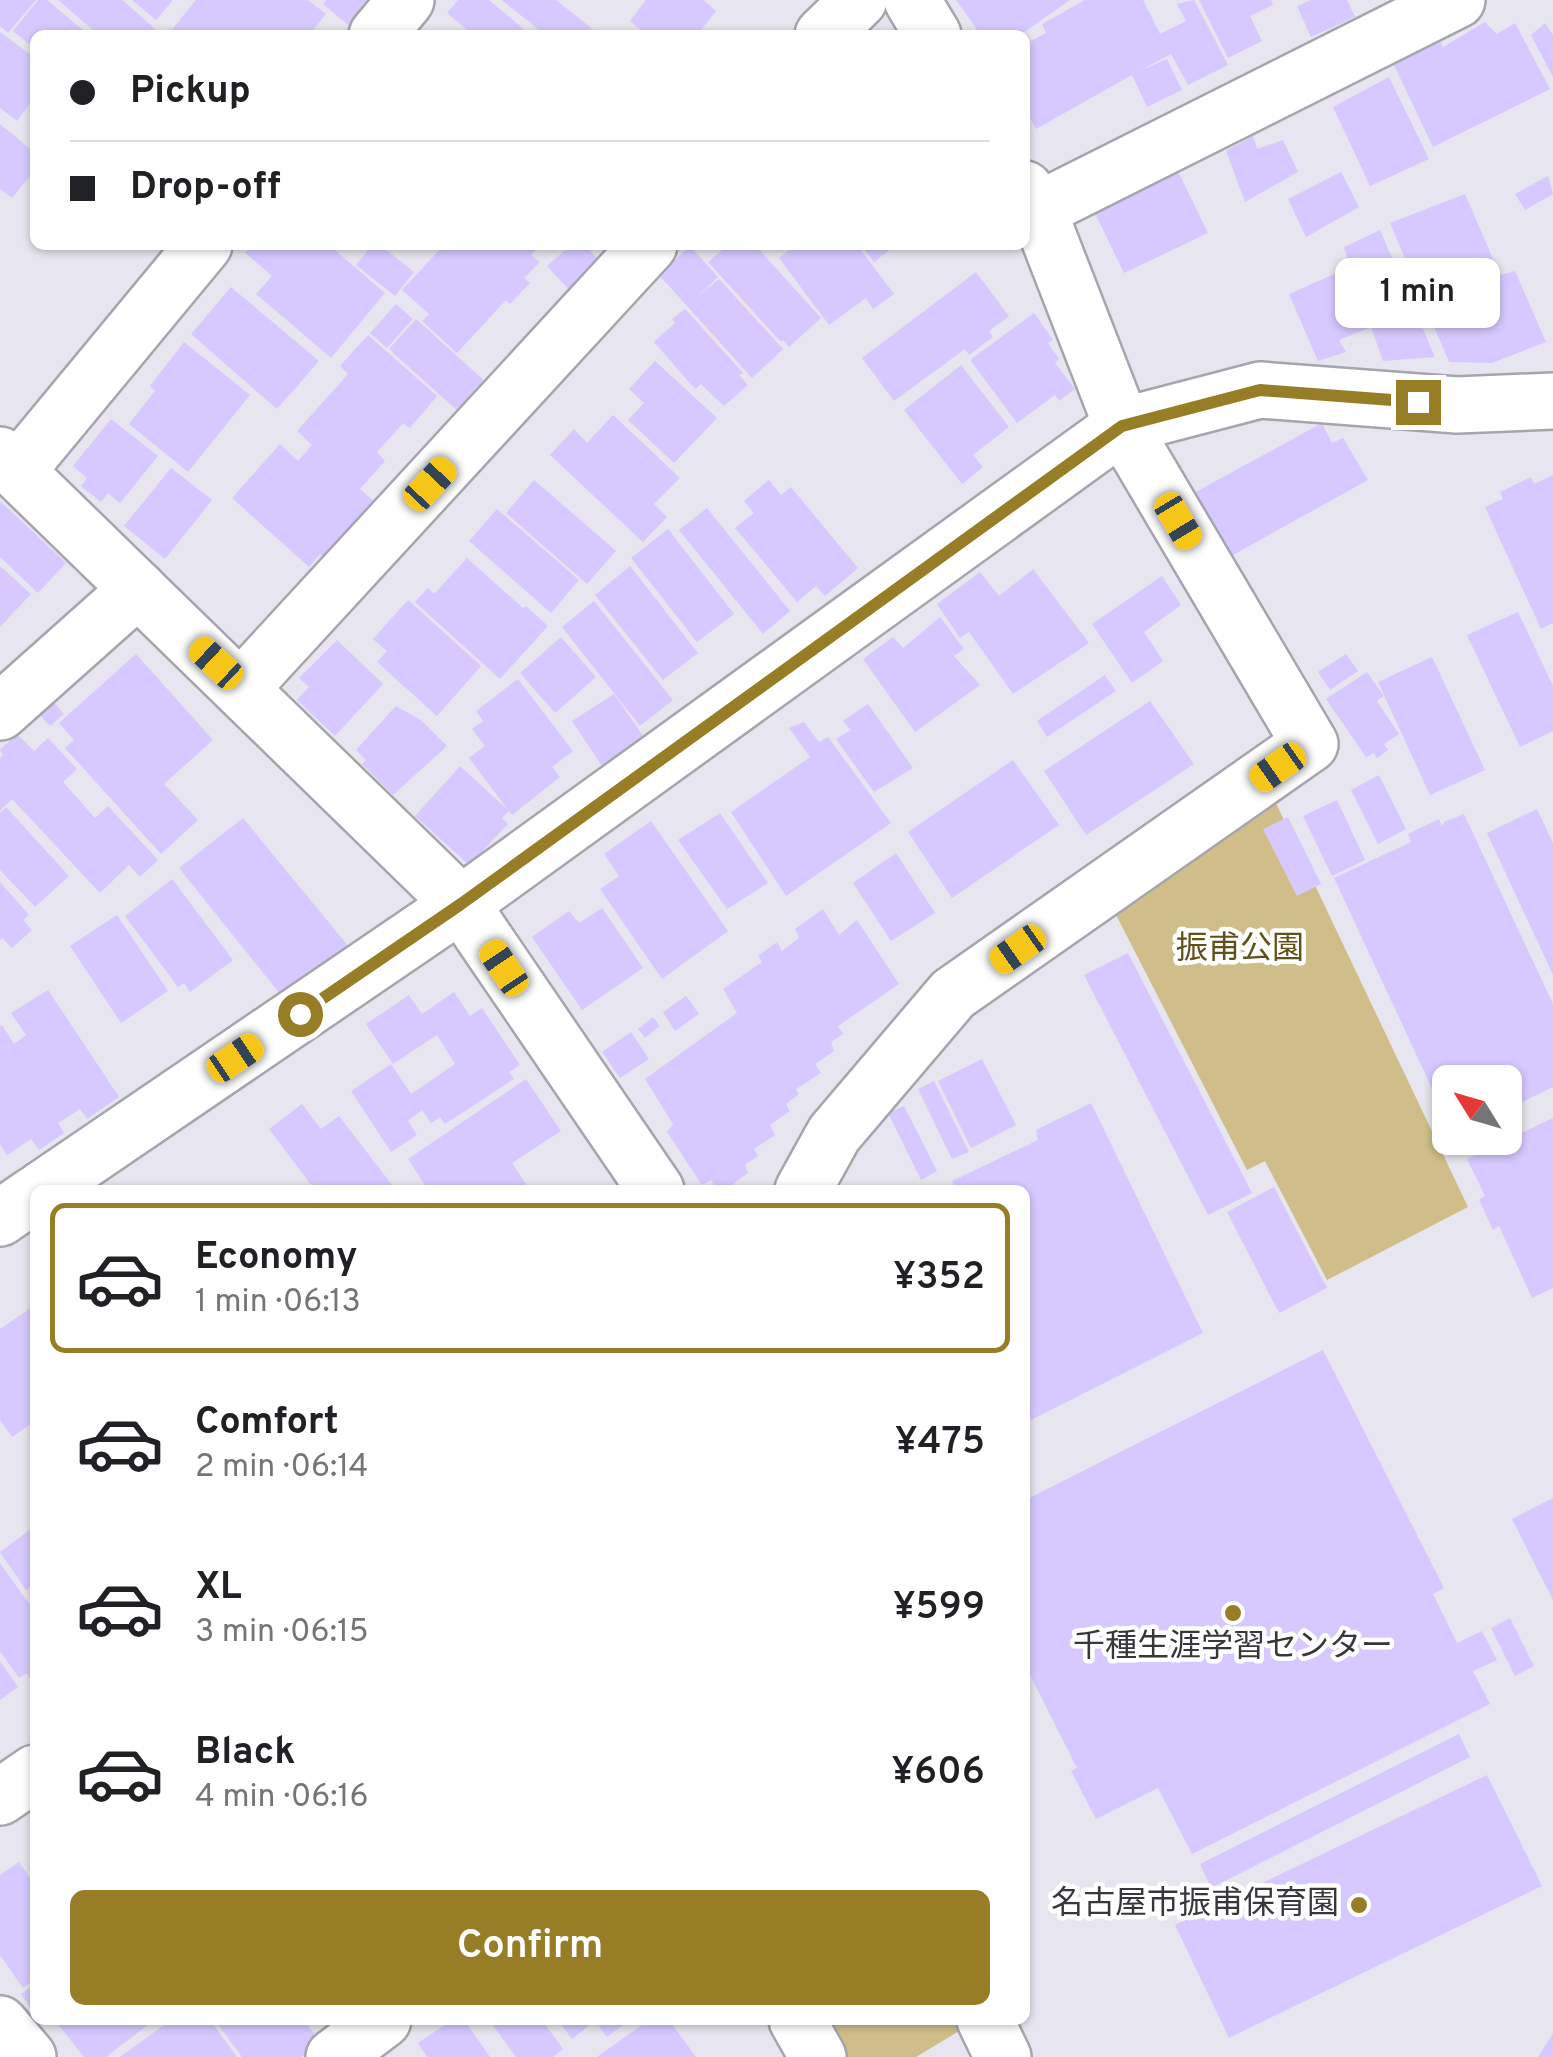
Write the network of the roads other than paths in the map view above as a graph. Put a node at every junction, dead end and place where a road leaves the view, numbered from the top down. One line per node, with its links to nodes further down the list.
1 (406, 0): 5 (street)
2 (859, 0): 6 (street)
3 (912, 0): 7 (street)
4 (1457, 0): 8 (street)
5 (381, 30)
6 (828, 30)
7 (930, 30)
8 (1032, 200): 12 (street)
9 (200, 250): 13 (street)
10 (643, 250): 15 (street)
11 (1553, 401): 12 (street)
12 (1122, 426): 17 (street); 20 (street)
13 (8, 463): 14 (street)
14 (138, 589): 15 (street); 16 (street)
15 (242, 687): 17 (street)
16 (0, 712)
17 (461, 904): 18 (street); 19 (street)
18 (61, 1185)
19 (653, 1185)
20 (805, 1185)
21 (30, 1776): 22 (street)
22 (0, 1797)
23 (0, 2024): 27 (street)
24 (376, 2025): 28 (street)
25 (800, 2025): 29 (street)
26 (987, 2025): 30 (street)
27 (28, 2057)
28 (334, 2057)
29 (818, 2057)
30 (1003, 2057)

